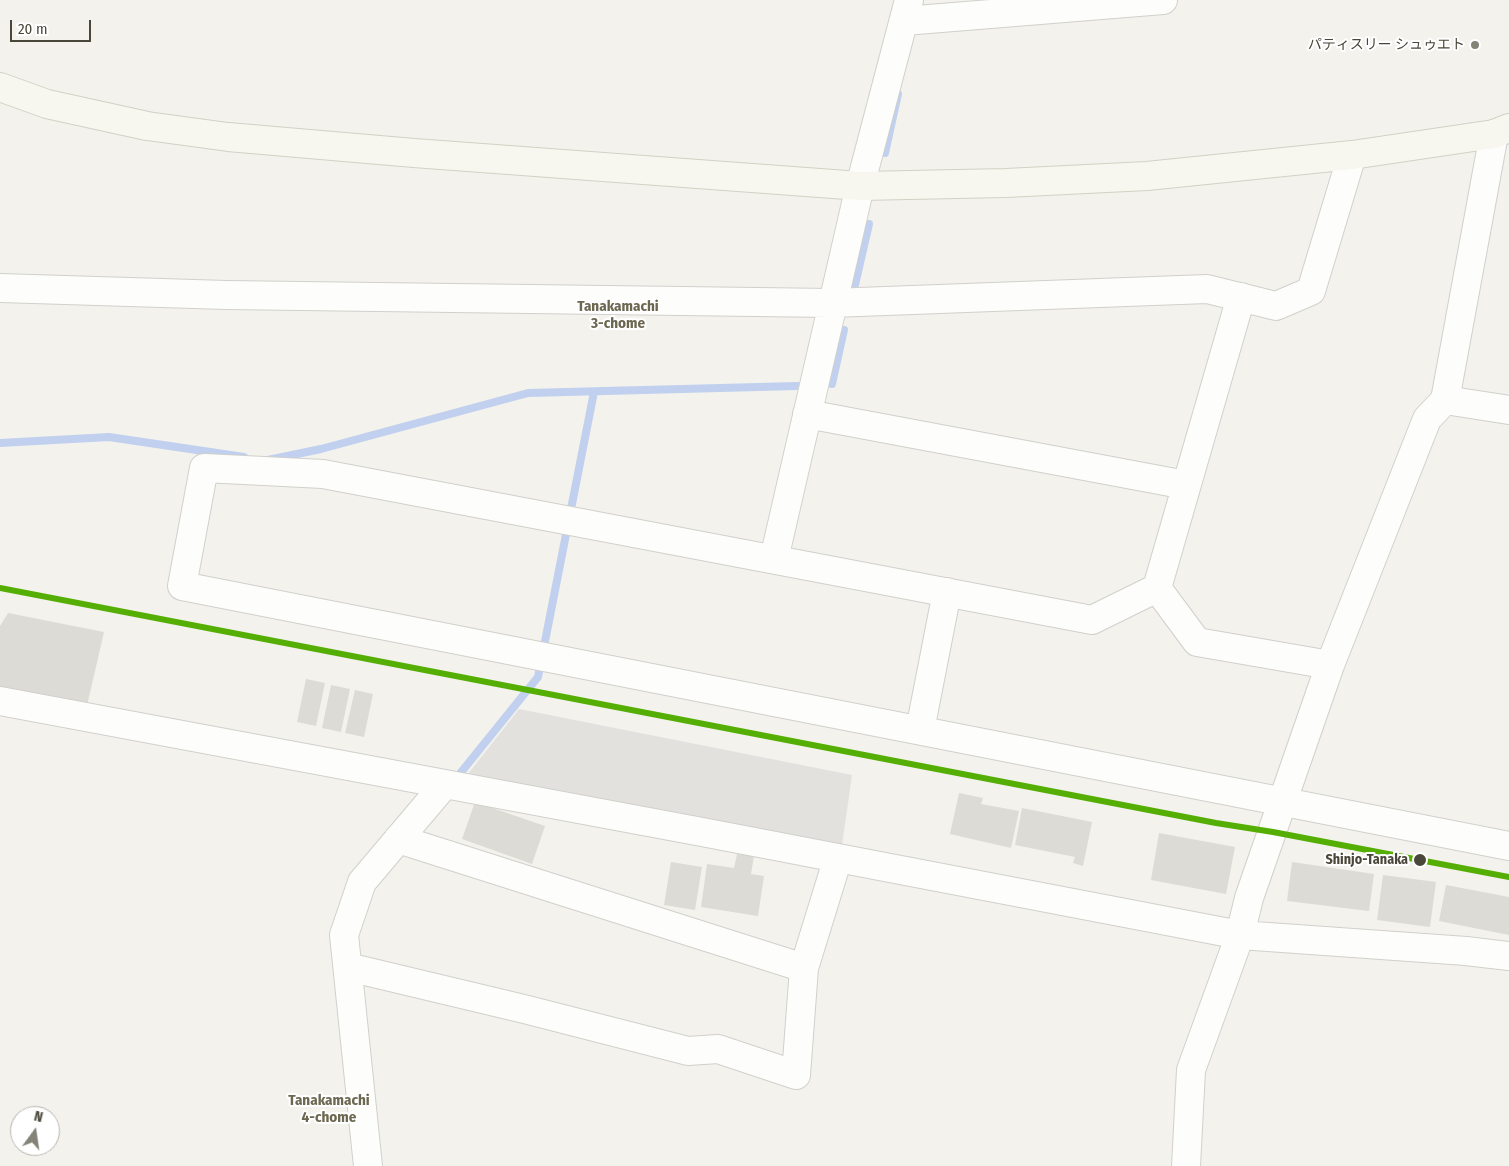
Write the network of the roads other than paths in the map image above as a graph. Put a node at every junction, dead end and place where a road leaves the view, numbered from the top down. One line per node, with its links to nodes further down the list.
1 (1163, 0): 2 (street)
2 (907, 11): 6 (street)
3 (0, 87): 6 (street)
4 (1502, 131): 5 (street); 10 (street)
5 (1352, 155): 6 (street); 8 (street)
6 (860, 186): 9 (street)
7 (0, 288): 9 (street)
8 (1241, 297): 9 (street); 13 (street)
9 (832, 303): 12 (street)
10 (1445, 400): 11 (street); 17 (street)
11 (1509, 410)
12 (807, 414): 13 (street); 14 (street)
13 (1186, 485): 15 (street)
14 (774, 560): 16 (street); 19 (street)
15 (1157, 588): 16 (street); 17 (street)
16 (947, 592): 19 (street)
17 (1330, 665): 21 (street)
18 (0, 701): 20 (street)
19 (920, 730): 21 (street)
20 (445, 784): 22 (street); 24 (street)
21 (1284, 802): 23 (street); 25 (street)
22 (398, 839): 27 (street); 28 (street)
23 (1509, 846)
24 (838, 858): 25 (street); 28 (street)
25 (1240, 935): 26 (street); 30 (street)
26 (1509, 956)
27 (348, 967): 28 (street); 29 (street)
28 (804, 968)
29 (368, 1166)
30 (1186, 1166)

